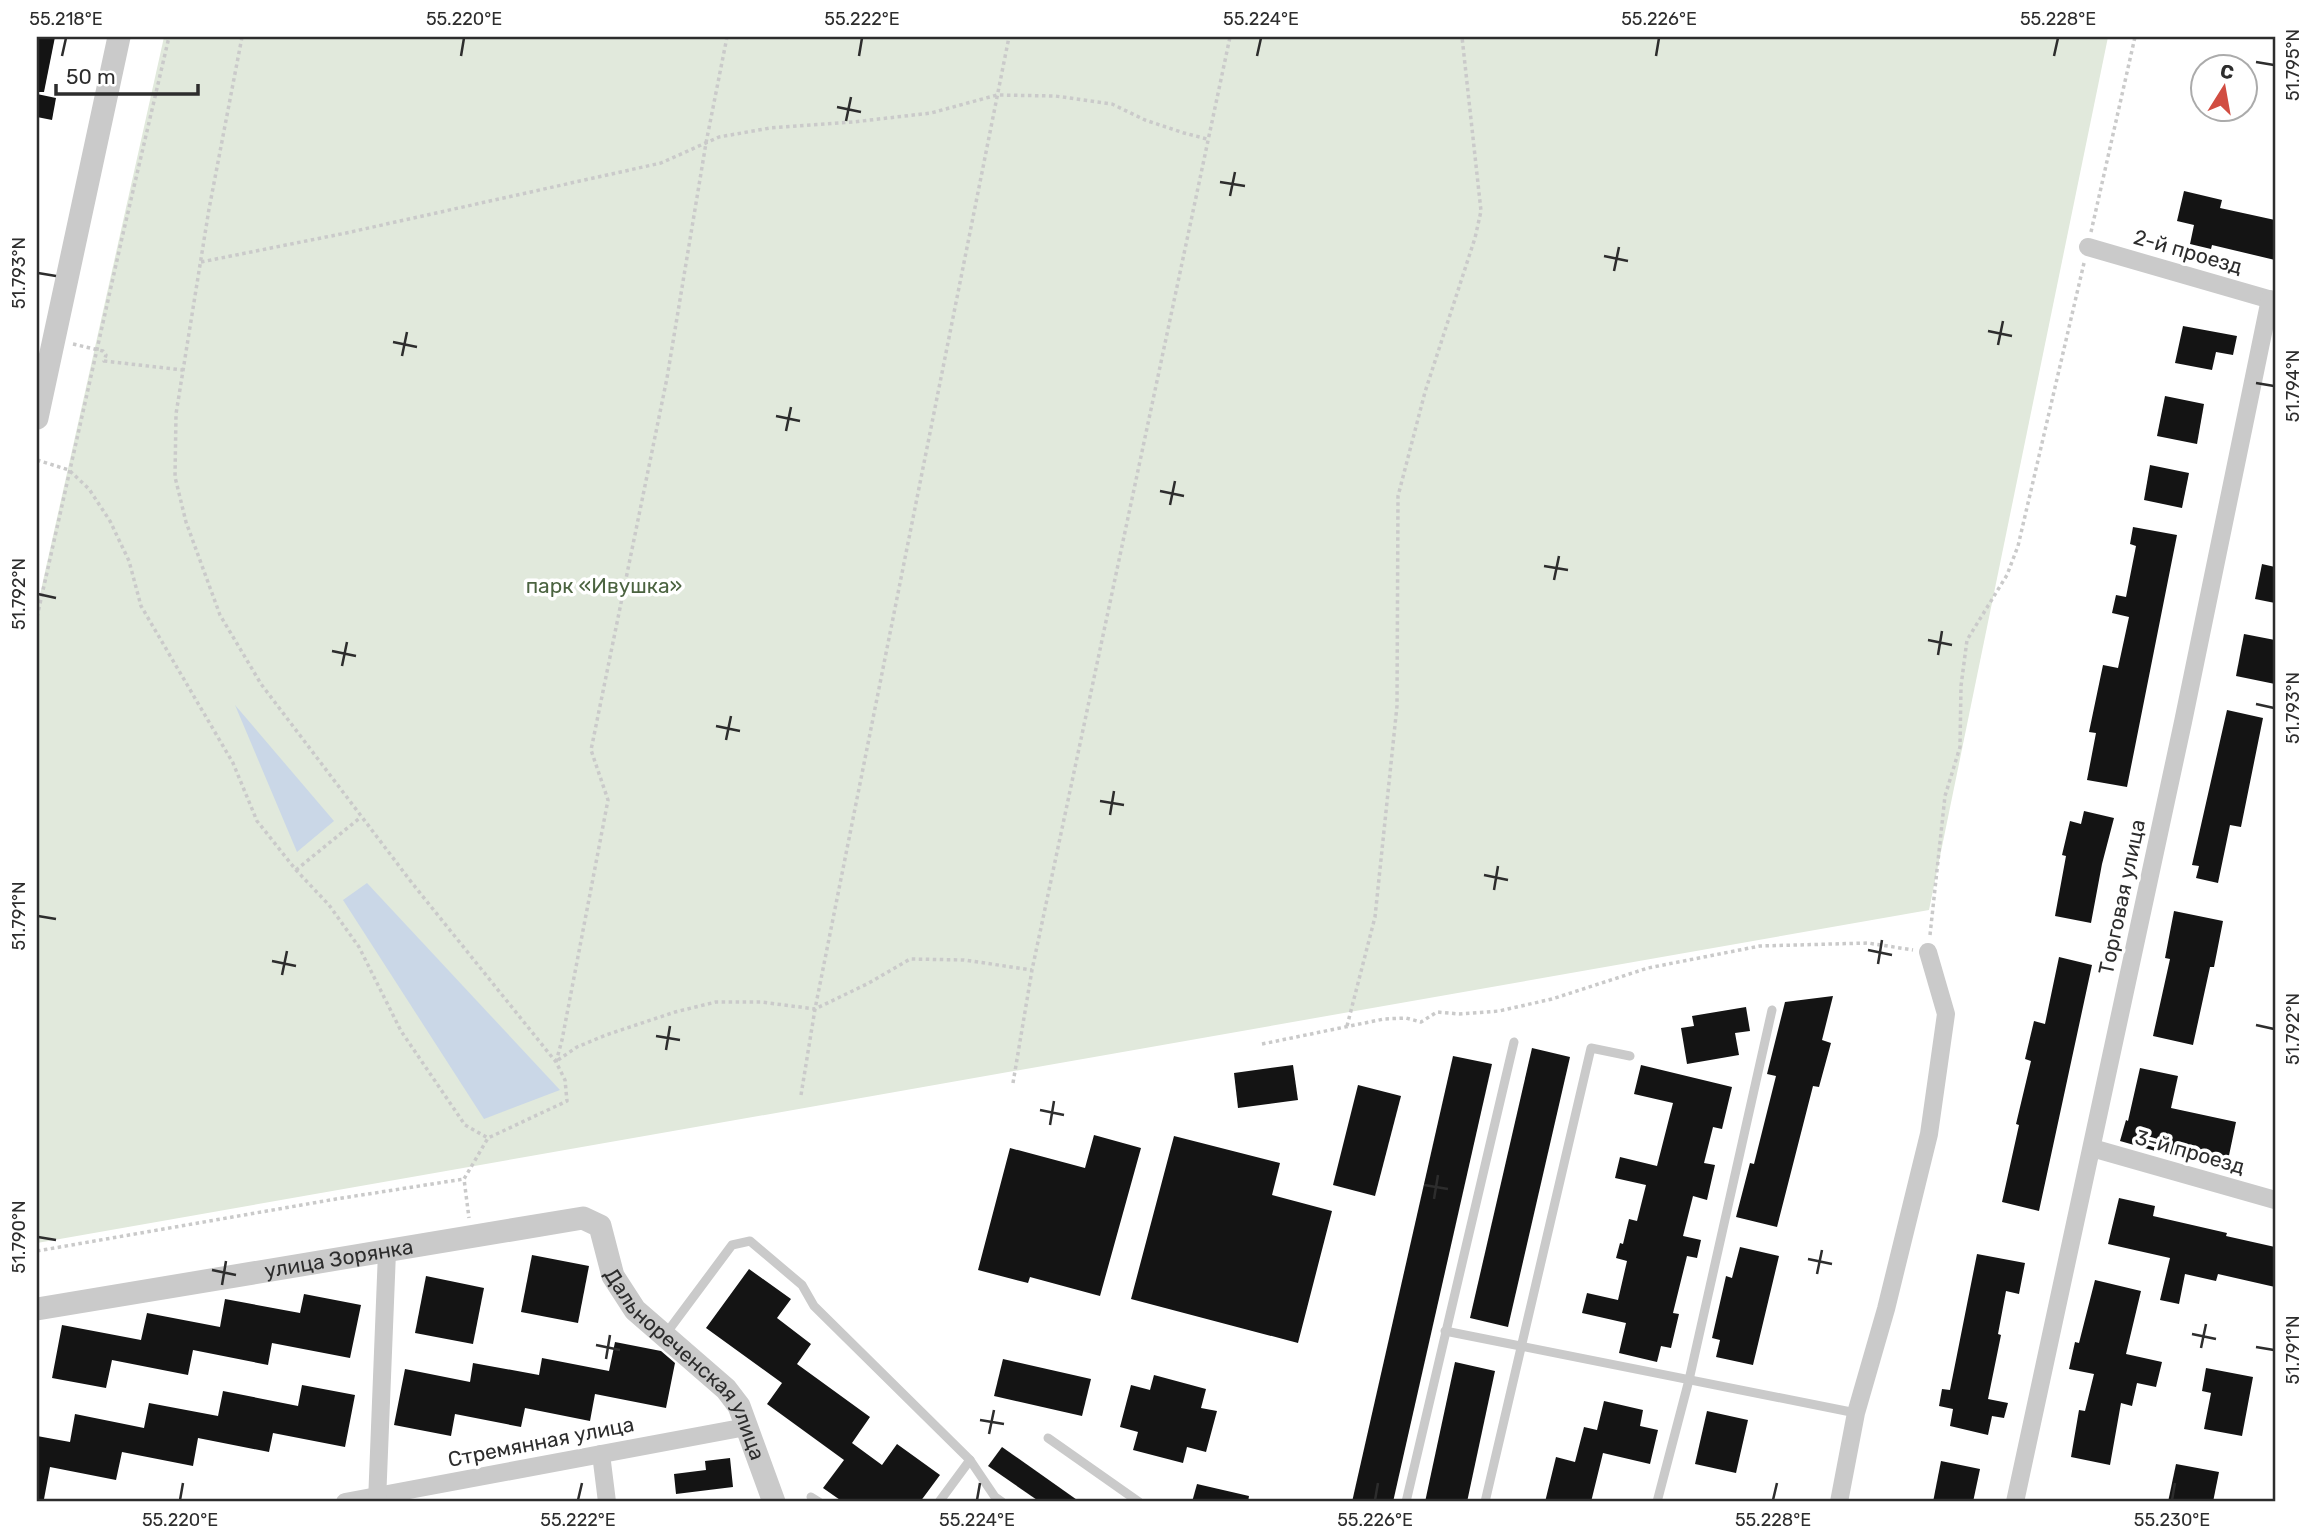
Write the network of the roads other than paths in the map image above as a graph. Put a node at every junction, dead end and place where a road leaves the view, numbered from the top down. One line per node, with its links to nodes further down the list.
1 (119, 37): 4 (street)
2 (2088, 247): 3 (street, 2-й проезд)
3 (2272, 300): 9 (street, Торговая улица)
4 (37, 418)
5 (1928, 952): 18 (street)
6 (1772, 1010): 17 (lane)
7 (1514, 1042): 14 (lane)
8 (1630, 1056): 16 (lane)
9 (2092, 1148): 10 (street, 3-й проезд); 34 (street, Торговая улица)
10 (2275, 1200)
11 (600, 1226): 12 (street, улица Зорянка); 15 (street, Дальнореченская улица)
12 (387, 1252): 13 (street, улица Зорянка); 23 (street)
13 (37, 1309)
14 (1445, 1331): 16 (lane); 30 (lane)
15 (666, 1335): 19 (street, Дальнореченская улица); 22 (lane)
16 (1523, 1346): 17 (lane); 31 (lane)
17 (1689, 1381): 18 (lane); 32 (lane)
18 (1856, 1413): 33 (street)
19 (746, 1427): 21 (street, Стремянная улица); 26 (street, Дальнореченская улица)
20 (1048, 1438): 29 (lane)
21 (601, 1454): 23 (street, Стремянная улица); 25 (street)
22 (970, 1460): 27 (lane); 28 (lane)
23 (377, 1499): 24 (street, Стремянная улица)
24 (345, 1502)
25 (607, 1502)
26 (774, 1502)
27 (939, 1502)
28 (1002, 1502)
29 (1139, 1502)
30 (1406, 1502)
31 (1485, 1502)
32 (1657, 1502)
33 (1839, 1502)
34 (2015, 1502)

